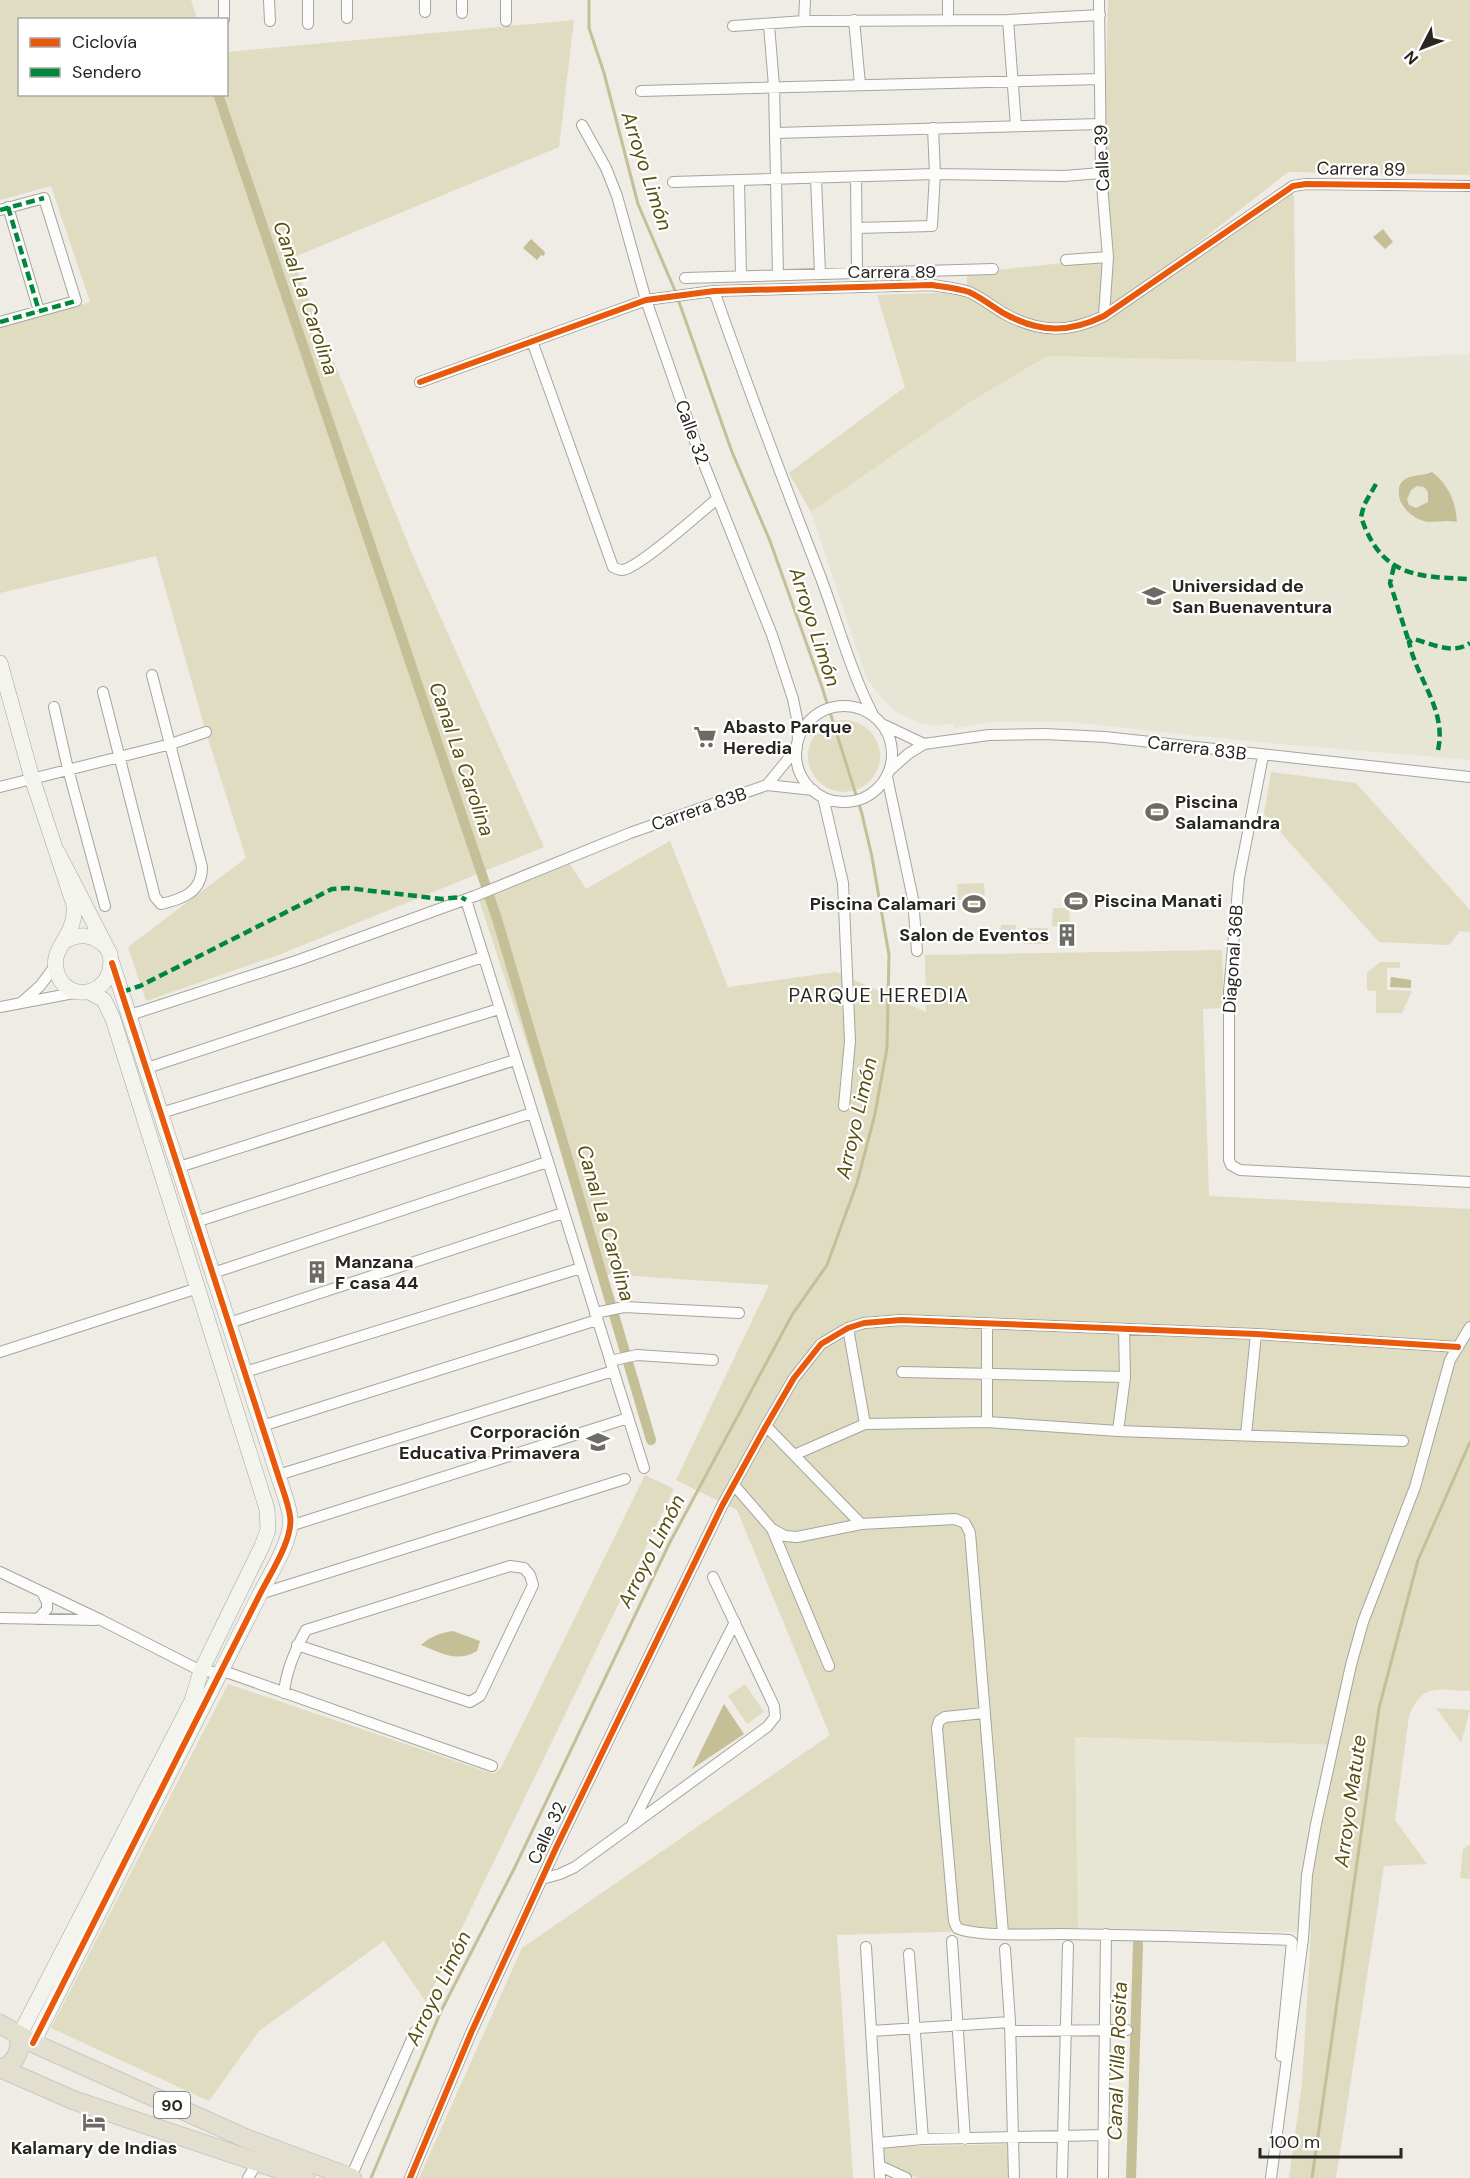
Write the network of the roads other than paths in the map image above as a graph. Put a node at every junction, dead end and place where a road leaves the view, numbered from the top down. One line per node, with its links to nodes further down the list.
1 (224, 0): 14 (street)
2 (269, 0): 19 (street)
3 (308, 0): 22 (street)
4 (347, 0): 15 (street)
5 (425, 0): 11 (street)
6 (462, 0): 12 (street)
7 (506, 0): 20 (street)
8 (805, 0): 21 (street)
9 (948, 0): 16 (street)
10 (1099, 0): 13 (street, Calle 39)
11 (425, 12)
12 (462, 13)
13 (1100, 15): 18 (street); 25 (street, Calle 39)
14 (224, 18)
15 (347, 18)
16 (948, 19): 17 (street); 18 (street)
17 (854, 20): 21 (street); 27 (street)
18 (1008, 20): 26 (street)
19 (270, 21)
20 (506, 21)
21 (804, 21): 23 (street)
22 (308, 24)
23 (769, 25): 24 (street); 28 (street)
24 (733, 26)
25 (1100, 79): 26 (street); 30 (street, Calle 39)
26 (1012, 81): 27 (street); 32 (street)
27 (860, 84): 28 (street)
28 (774, 86): 29 (street); 34 (street)
29 (641, 91)
30 (1100, 124): 32 (street); 35 (street, Calle 39)
31 (582, 125): 54 (street, Calle 32)
32 (1016, 126): 33 (street)
33 (933, 128): 34 (street); 36 (street)
34 (775, 134): 39 (street)
35 (1101, 173): 36 (street); 45 (street, Calle 39)
36 (935, 174): 37 (street); 44 (street)
37 (856, 177): 38 (street); 44 (street)
38 (816, 178): 39 (street); 49 (street)
39 (775, 179): 40 (street); 50 (street)
40 (739, 181): 41 (street); 51 (street)
41 (673, 182)
42 (1470, 186): 56 (street, Carrera 89)
43 (4, 208): 55 (street); 55 (street)
44 (856, 228): 48 (street)
45 (1108, 257): 46 (street); 56 (street, Calle 39)
46 (1066, 260)
47 (993, 269): 48 (street)
48 (857, 272): 49 (street)
49 (820, 273): 50 (street)
50 (778, 275): 51 (street)
51 (741, 276): 52 (street)
52 (685, 278)
53 (708, 292): 54 (street, Carrera 89); 56 (street, Carrera 89); 65 (street)
54 (650, 299): 58 (street, Carrera 89); 60 (street, Calle 32)
55 (39, 311): 57 (street)
56 (1104, 316)
57 (0, 322)
58 (532, 341): 59 (street, Carrera 89); 60 (street)
59 (420, 382)
60 (717, 499): 69 (street, Calle 32)
61 (0, 663): 76 (street)
62 (152, 675): 68 (street)
63 (103, 692): 72 (street)
64 (54, 707): 73 (street)
65 (873, 715): 66 (street); 69 (street)
66 (882, 723): 70 (street); 74 (street)
67 (206, 732): 68 (street)
68 (171, 744): 72 (street); 72 (street)
69 (797, 744): 77 (street); 79 (street)
70 (924, 744): 71 (street, Carrera 83B); 74 (street, Carrera 83B)
71 (1263, 756): 75 (street, Carrera 83B); 102 (street, Diagonal 36B)
72 (120, 757): 73 (street)
73 (68, 770): 76 (street); 83 (street)
74 (888, 773): 80 (street); 86 (street)
75 (1470, 777)
76 (32, 778): 78 (street); 81 (street)
77 (767, 785): 79 (street); 82 (street, Carrera 83B)
78 (0, 787)
79 (813, 790): 80 (street)
80 (823, 796): 97 (street)
81 (58, 853): 84 (street); 85 (street)
82 (470, 898): 87 (street); 94 (street, Carrera 83B)
83 (105, 906)
84 (65, 941): 85 (street); 89 (street)
85 (106, 946): 88 (street)
86 (917, 951)
87 (483, 957): 93 (street); 96 (street)
88 (112, 963): 90 (street); 94 (street)
89 (55, 966): 90 (street); 91 (street)
90 (84, 992): 91 (street); 107 (street)
91 (21, 1002): 92 (street)
92 (0, 1007)
93 (499, 1009): 95 (street); 98 (street)
94 (130, 1015): 96 (street)
95 (515, 1060): 99 (street); 101 (street)
96 (147, 1068): 98 (street)
97 (844, 1106)
98 (161, 1113): 101 (street)
99 (532, 1113): 100 (street); 104 (street)
100 (547, 1162): 103 (street); 106 (street)
101 (179, 1167): 104 (street)
102 (1470, 1182)
103 (563, 1213): 105 (street); 110 (street)
104 (196, 1222): 106 (street)
105 (581, 1268): 109 (street); 120 (street)
106 (213, 1273): 110 (street)
107 (198, 1288): 117 (street); 125 (street)
108 (739, 1313): 109 (street)
109 (596, 1317): 119 (street); 129 (street)
110 (229, 1323): 120 (street)
111 (987, 1323): 113 (street, Calle 32); 114 (street, Calle 32); 122 (street)
112 (1470, 1327): 116 (street)
113 (848, 1328): 128 (street); 130 (street, Calle 32)
114 (1124, 1329): 115 (street, Calle 32); 123 (street)
115 (1256, 1334): 116 (street, Calle 32); 132 (street)
116 (1458, 1347): 177 (street)
117 (0, 1352)
118 (712, 1360): 119 (street)
119 (612, 1366): 126 (street); 136 (street)
120 (245, 1372): 124 (street)
121 (902, 1372): 122 (street)
122 (987, 1373): 123 (street); 127 (street)
123 (1125, 1377): 131 (street)
124 (252, 1395): 125 (street); 129 (street)
125 (234, 1402): 152 (street)
126 (628, 1418): 135 (street); 140 (street)
127 (987, 1422): 128 (street); 131 (street)
128 (865, 1424): 134 (street)
129 (262, 1426): 136 (street)
130 (766, 1426): 134 (street); 138 (street, Calle 32)
131 (1118, 1431): 132 (street)
132 (1246, 1435): 133 (street)
133 (1402, 1441)
134 (794, 1455): 139 (street)
135 (644, 1468)
136 (278, 1475): 140 (street)
137 (625, 1479): 145 (street)
138 (734, 1485): 141 (street); 158 (street, Calle 32)
139 (861, 1524): 141 (street); 155 (street)
140 (290, 1526): 145 (street)
141 (772, 1529): 151 (street)
142 (0, 1572): 144 (street)
143 (713, 1577): 149 (street)
144 (42, 1592): 147 (street); 148 (street)
145 (260, 1594): 153 (street)
146 (0, 1618): 147 (street)
147 (38, 1619): 148 (street)
148 (101, 1620): 152 (street)
149 (735, 1622): 157 (street); 157 (street)
150 (297, 1645): 150 (street); 154 (street)
151 (829, 1666)
152 (201, 1671): 153 (street); 175 (street)
153 (221, 1671): 154 (street); 175 (street)
154 (284, 1693): 156 (street)
155 (984, 1713): 159 (street); 159 (street)
156 (492, 1766)
157 (632, 1824): 158 (street)
158 (542, 1879): 189 (street, Calle 32)
159 (1003, 1933): 160 (street)
160 (1107, 1934): 170 (street); 177 (street)
161 (952, 1941): 167 (street)
162 (1068, 1946): 173 (street)
163 (867, 1947): 172 (street)
164 (1005, 1950): 168 (street)
165 (909, 1954): 169 (street)
166 (0, 2025): 175 (highway, 90)
167 (957, 2025): 168 (street); 169 (street); 182 (street)
168 (1011, 2026): 173 (street); 180 (street)
169 (915, 2029): 172 (street); 181 (street)
170 (1106, 2030): 171 (street); 173 (street); 178 (street)
171 (1127, 2030)
172 (872, 2031): 183 (street)
173 (1066, 2031): 179 (street)
174 (415, 2032): 188 (street)
175 (26, 2040): 176 (highway); 188 (highway, 90)
176 (7, 2071): 184 (highway, 90)
177 (1284, 2079): 195 (street)
178 (1104, 2135): 179 (street); 194 (street)
179 (1063, 2137): 180 (street); 193 (street)
180 (1014, 2138): 182 (street); 192 (street)
181 (923, 2139): 182 (street); 183 (street)
182 (965, 2139)
183 (879, 2143): 185 (street)
184 (258, 2161): 186 (street); 187 (highway, 90)
185 (880, 2166): 190 (street); 191 (street)
186 (248, 2178)
187 (304, 2178)
188 (352, 2178)
189 (410, 2178)
190 (880, 2178)
191 (906, 2178)
192 (1014, 2178)
193 (1062, 2178)
194 (1103, 2178)
195 (1271, 2178)

